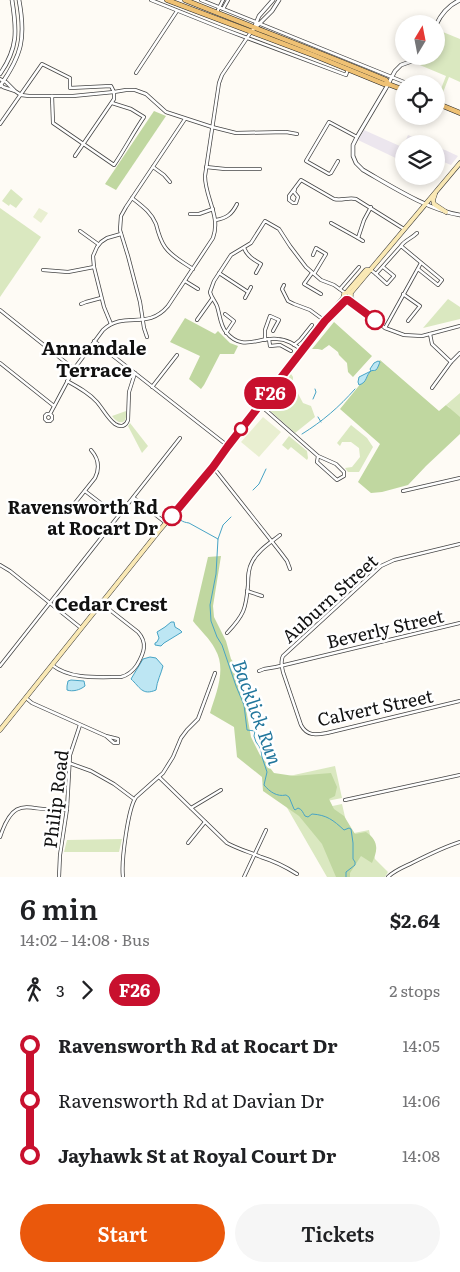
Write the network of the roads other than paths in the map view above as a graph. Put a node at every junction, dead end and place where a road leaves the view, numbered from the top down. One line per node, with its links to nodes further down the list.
1 (12, 0): 27 (street)
2 (19, 0): 30 (street)
3 (151, 0): 15 (street)
4 (167, 0): 20 (main road)
5 (185, 0): 16 (main road)
6 (201, 0): 13 (street)
7 (223, 0): 13 (street)
8 (228, 0): 14 (street)
9 (273, 0): 18 (street)
10 (279, 0): 19 (street)
11 (460, 0): 12 (street)
12 (455, 1): 17 (street)
13 (219, 7): 14 (street); 16 (street)
14 (223, 9): 16 (street); 18 (street)
15 (177, 11): 21 (street); 26 (street)
16 (219, 14): 20 (main road)
17 (442, 15)
18 (256, 22): 19 (street); 20 (street)
19 (260, 24): 20 (street); 22 (street)
20 (252, 30): 21 (street); 22 (main road)
21 (247, 38): 24 (street); 43 (street)
22 (338, 60): 24 (street); 25 (main road); 28 (street); 31 (main road)
23 (401, 65): 28 (street)
24 (334, 70): 25 (street)
25 (348, 70): 31 (main road)
26 (136, 73)
27 (0, 74)
28 (392, 77): 29 (street); 31 (street)
29 (395, 78)
30 (2, 80): 32 (street); 34 (street)
31 (388, 84): 33 (main road); 45 (street)
32 (0, 85): 34 (street)
33 (395, 87)
34 (15, 91): 36 (street)
35 (114, 92): 36 (street); 37 (street); 38 (street); 41 (street)
36 (21, 95): 37 (street); 42 (street)
37 (52, 96): 46 (street)
38 (111, 102): 46 (street); 46 (street)
39 (445, 107): 40 (main road)
40 (460, 113)
41 (185, 119): 43 (street); 50 (street)
42 (0, 124)
43 (212, 127): 44 (street); 51 (street)
44 (297, 134)
45 (357, 137): 48 (street); 58 (street)
46 (83, 143): 47 (street)
47 (75, 156)
48 (338, 161)
49 (460, 163): 55 (main road)
50 (153, 167): 53 (street); 56 (street)
51 (206, 167): 52 (street); 60 (street)
52 (260, 169)
53 (170, 182)
54 (295, 189): 54 (street); 59 (street)
55 (436, 192): 58 (main road); 61 (main road)
56 (132, 198): 69 (street); 81 (street)
57 (237, 204): 64 (street)
58 (425, 204): 61 (street); 66 (main road)
59 (371, 207): 66 (street); 70 (street)
60 (213, 209): 62 (street); 64 (street)
61 (446, 212): 63 (street)
62 (190, 214)
63 (460, 215)
64 (216, 220): 81 (street)
65 (332, 223): 70 (street)
66 (404, 229): 83 (main road)
67 (80, 231): 72 (street)
68 (417, 233): 73 (street)
69 (121, 234): 72 (street); 103 (street)
70 (358, 238): 71 (street)
71 (364, 240)
72 (98, 244): 77 (street)
73 (401, 246): 76 (street); 79 (street)
74 (244, 248): 84 (street); 85 (street); 86 (street)
75 (312, 255): 86 (street)
76 (421, 263): 80 (street); 80 (street)
77 (94, 267): 82 (street); 97 (street)
78 (359, 267): 92 (street)
79 (383, 267): 87 (street); 87 (street)
80 (418, 268): 95 (street)
81 (193, 269): 88 (street)
82 (42, 270)
83 (371, 270): 87 (street); 96 (main road)
84 (256, 273)
85 (219, 274): 93 (street); 98 (street)
86 (313, 274): 92 (street); 94 (street)
87 (376, 274)
88 (185, 281): 91 (street); 103 (street)
89 (284, 285): 105 (street)
90 (252, 287): 93 (street)
91 (198, 289)
92 (340, 289): 96 (street)
93 (248, 292): 99 (street)
94 (321, 294)
95 (404, 294): 106 (street); 110 (street)
96 (347, 296): 105 (main road); 110 (street)
97 (102, 298): 100 (street); 107 (street)
98 (212, 298): 104 (street); 112 (street)
99 (245, 298)
100 (81, 304)
101 (0, 310): 125 (street)
102 (225, 314): 112 (street)
103 (143, 320): 107 (street); 114 (street)
104 (197, 320)
105 (325, 321): 119 (main road)
106 (408, 322)
107 (111, 324): 117 (street)
108 (312, 325): 118 (street)
109 (460, 326): 113 (street)
110 (385, 328): 113 (street)
111 (273, 331): 116 (street)
112 (226, 333): 116 (street)
113 (430, 334): 123 (street)
114 (147, 337)
115 (270, 339): 116 (street); 118 (street); 120 (street)
116 (265, 340)
117 (94, 341): 125 (street); 126 (street)
118 (294, 345): 119 (street)
119 (302, 350): 130 (main road)
120 (290, 351)
121 (460, 353): 123 (street)
122 (177, 355): 128 (street)
123 (450, 362): 129 (street)
124 (0, 363): 131 (street)
125 (74, 369): 127 (street)
126 (135, 373): 127 (street); 128 (street)
127 (67, 381): 131 (street)
128 (152, 387): 134 (street)
129 (432, 388)
130 (260, 405): 134 (main road); 136 (street)
131 (54, 406): 132 (street)
132 (50, 414)
133 (180, 438): 141 (street)
134 (228, 446): 137 (main road)
135 (91, 450): 139 (street)
136 (318, 456): 136 (street)
137 (213, 467): 144 (main road); 146 (street)
138 (460, 478): 140 (street)
139 (85, 491): 142 (street); 143 (street)
140 (403, 491)
141 (134, 497): 142 (street); 144 (street)
142 (123, 511): 152 (street)
143 (67, 513)
144 (166, 523): 153 (main road)
145 (280, 535): 146 (street)
146 (272, 541): 149 (street); 150 (street)
147 (460, 544): 159 (street, Auburn Street)
148 (0, 565): 152 (street)
149 (290, 569)
150 (247, 591): 151 (street); 156 (street)
151 (262, 596)
152 (50, 603): 155 (street); 158 (street)
153 (102, 603): 155 (main road); 157 (street)
154 (460, 623): 159 (street, Beverly Street)
155 (81, 628): 157 (main road)
156 (227, 633)
157 (52, 665): 162 (main road)
158 (0, 666)
159 (282, 666): 160 (street, Beverly Street); 163 (street, Calvert Street)
160 (259, 671)
161 (216, 673): 169 (street)
162 (26, 698): 164 (street); 165 (main road)
163 (460, 701)
164 (80, 725): 166 (street); 167 (street, Philip Road)
165 (0, 730)
166 (106, 736)
167 (69, 763): 171 (street); 174 (street, Philip Road)
168 (460, 775): 172 (street)
169 (159, 777): 171 (street); 173 (street)
170 (221, 790): 173 (street)
171 (134, 799): 183 (street)
172 (345, 800)
173 (192, 808): 175 (street)
174 (67, 809): 177 (street); 182 (street, Philip Road)
175 (205, 822): 179 (street); 180 (street)
176 (266, 830): 180 (street)
177 (0, 837)
178 (460, 842): 185 (street)
179 (188, 843)
180 (254, 854): 181 (street); 184 (street)
181 (297, 874)
182 (59, 877)
183 (123, 877)
184 (244, 877)
185 (388, 877)

